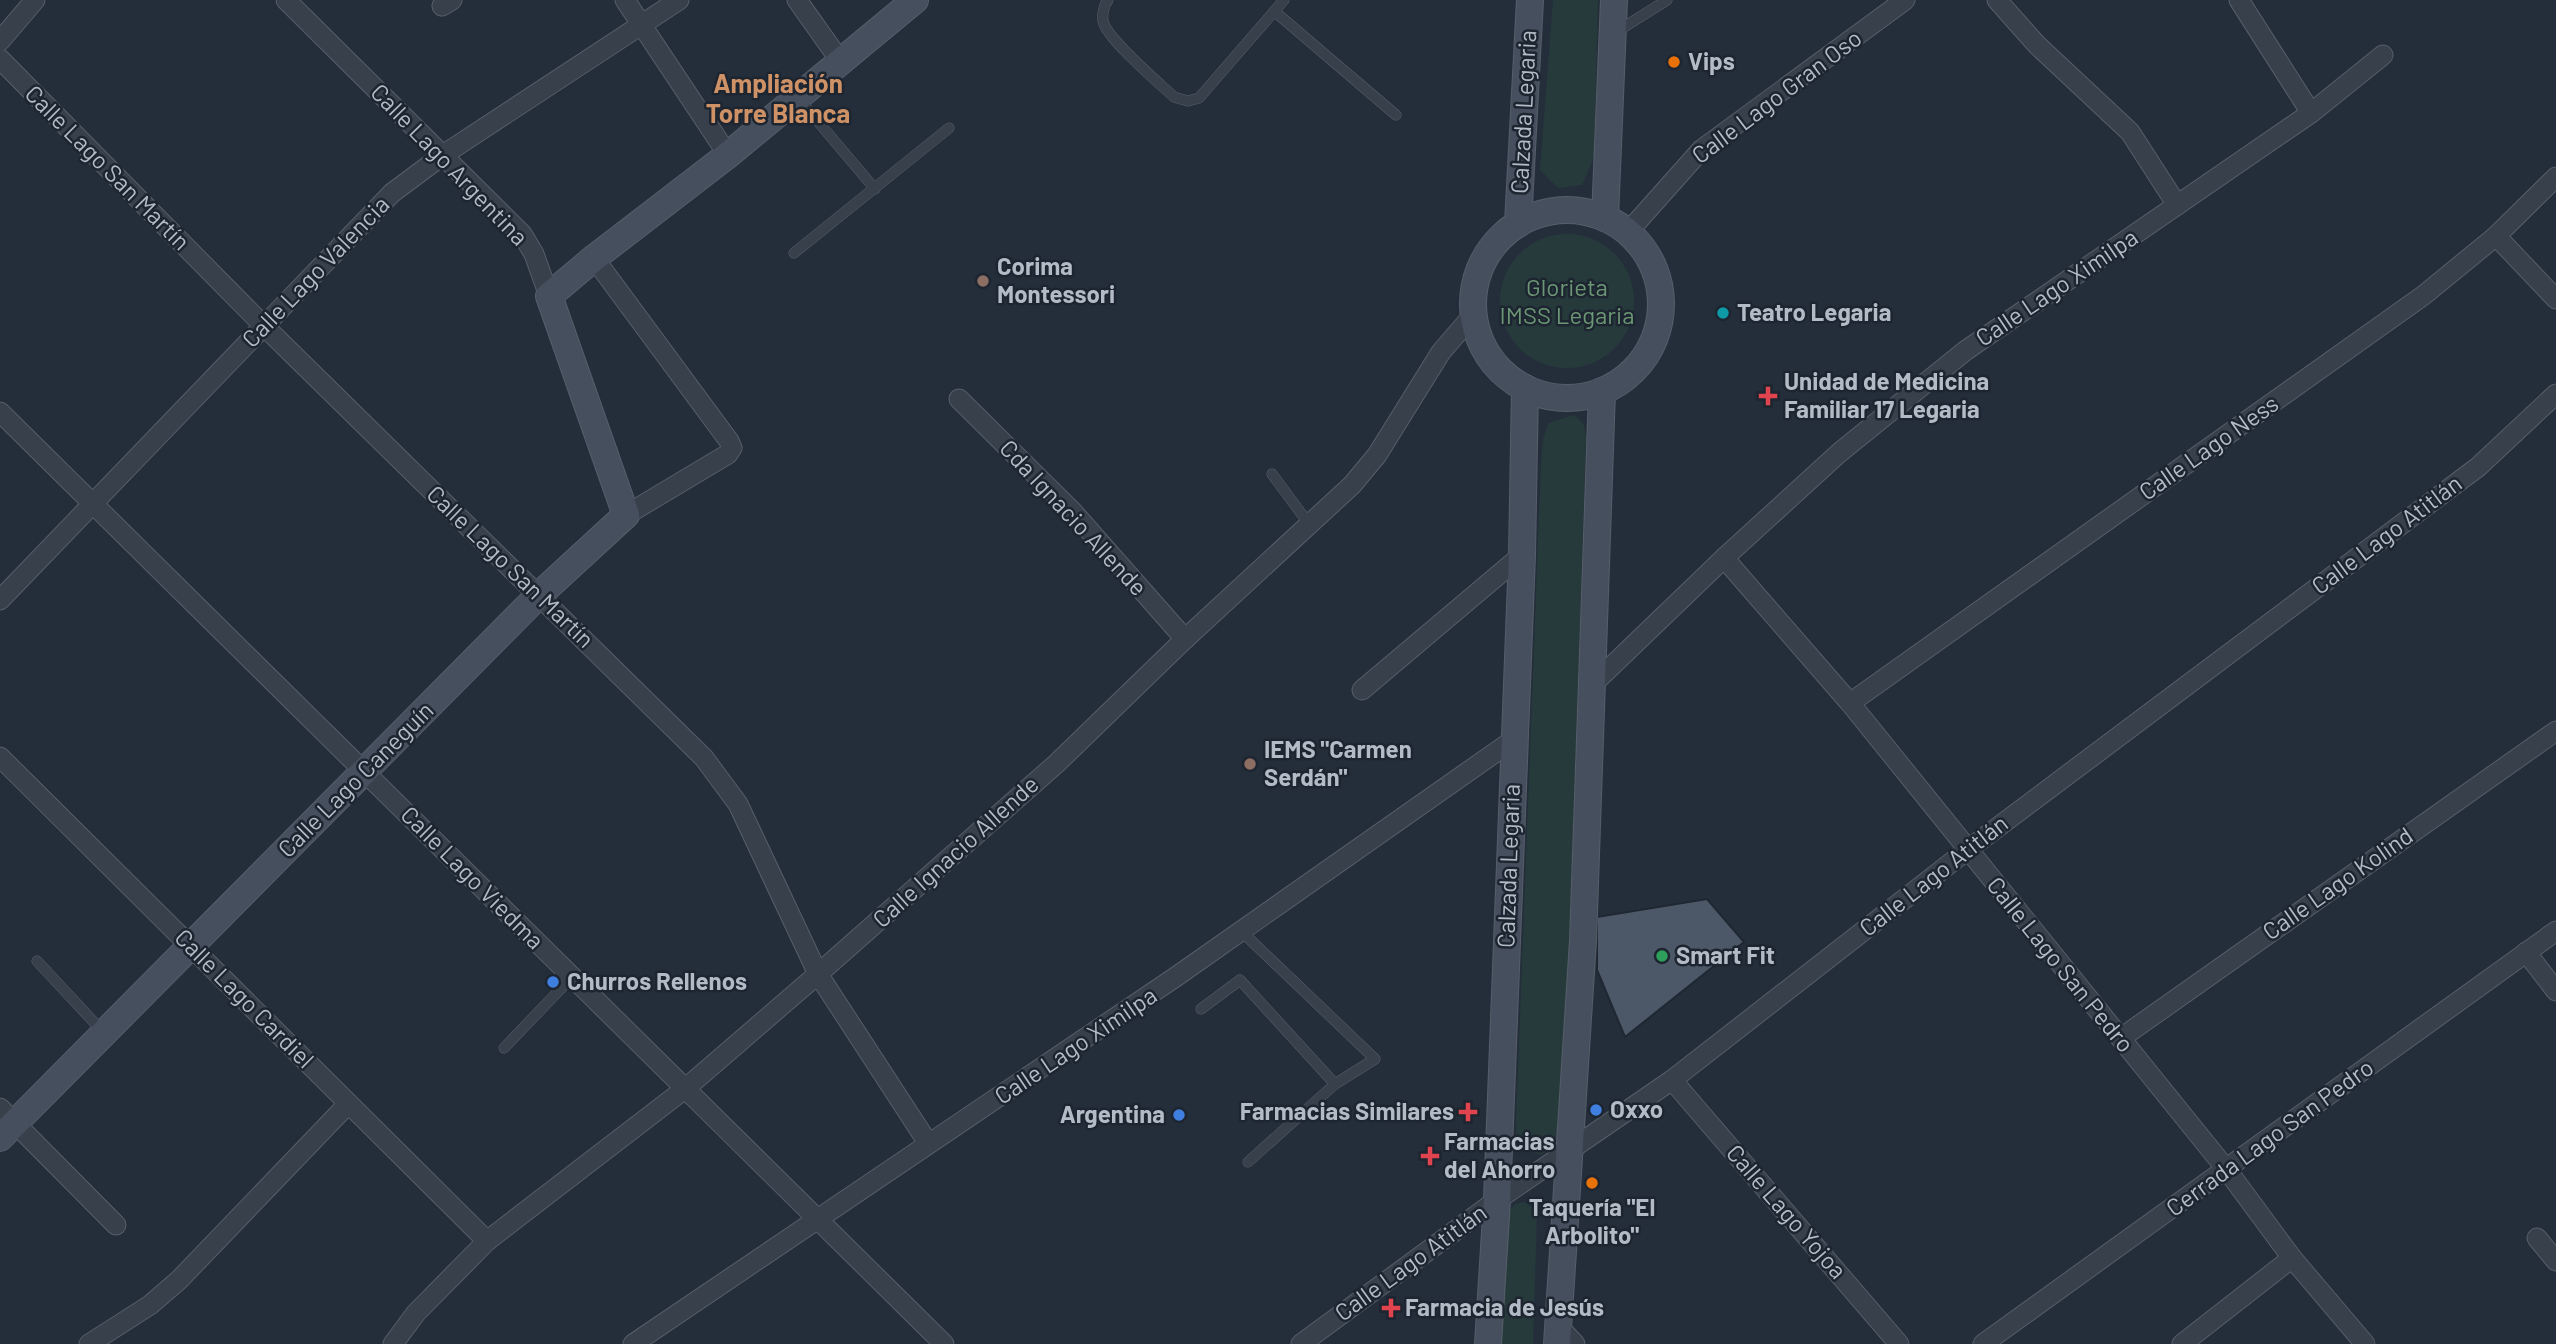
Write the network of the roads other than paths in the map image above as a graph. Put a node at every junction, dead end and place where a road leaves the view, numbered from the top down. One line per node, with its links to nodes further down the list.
1 (35, 0): 18 (street)
2 (286, 0): 26 (street, Calle Lago Argentina)
3 (625, 0): 16 (street)
4 (679, 0): 16 (street, Calle Lago Valencia)
5 (797, 0): 21 (street)
6 (915, 0): 21 (main road)
7 (1108, 0): 15 (lane)
8 (1284, 0): 15 (lane)
9 (1530, 0): 32 (main road, Calzada Legaria)
10 (1614, 0): 17 (main road)
11 (1667, 0): 17 (lane)
12 (1905, 0): 33 (street, Calle Lago Gran Oso)
13 (1997, 0): 30 (street)
14 (2239, 0): 23 (street)
15 (1274, 11): 24 (lane)
16 (642, 25): 26 (street, Calle Lago Valencia); 27 (street)
17 (1612, 35): 31 (main road)
18 (0, 41)
19 (2383, 55): 23 (street, Calle Lago Ximilpa)
20 (0, 59): 40 (street, Calle Lago San Martín)
21 (841, 62): 22 (main road)
22 (798, 97): 27 (main road); 29 (lane)
23 (2311, 113): 30 (street, Calle Lago Ximilpa)
24 (1396, 115)
25 (949, 128): 29 (lane)
26 (443, 155): 37 (street, Calle Lago Argentina); 40 (street, Calle Lago Valencia)
27 (728, 155): 36 (main road)
28 (2556, 177): 34 (street, Calle Lago Ness)
29 (875, 189): 35 (lane)
30 (2177, 205): 51 (street, Calle Lago Ximilpa)
31 (1605, 218): 32 (main road); 33 (main road)
32 (1518, 224): 39 (main road)
33 (1628, 232): 42 (main road)
34 (2496, 236): 38 (street); 57 (street, Calle Lago Ness)
35 (794, 253)
36 (594, 258): 37 (main road); 48 (street, Calle Lago Caneguín)
37 (549, 296): 48 (main road, Calle Lago Argentina)
38 (2556, 299)
39 (1473, 315): 41 (main road); 49 (street, Calle Ignacio Allende)
40 (264, 326): 47 (street, Calle Lago Valencia); 52 (street, Calle Lago San Martín)
41 (1525, 388): 42 (main road); 50 (main road, Calzada Legaria)
42 (1602, 391): 55 (main road)
43 (2556, 394): 62 (street, Calle Lago Atitlán)
44 (958, 399): 54 (street, Cda Ignacio Allende)
45 (0, 412): 47 (street, Calle Lago Viedma)
46 (1272, 474): 49 (lane)
47 (94, 505): 53 (street, Calle Lago Valencia); 61 (street, Calle Lago Viedma)
48 (626, 515): 52 (main road, Calle Lago Caneguín)
49 (1309, 524): 54 (street, Calle Ignacio Allende)
50 (1522, 555): 56 (street); 59 (main road, Calzada Legaria)
51 (1724, 558): 55 (street, Calle Lago Ximilpa); 57 (street, Calle Lago San Pedro)
52 (539, 595): 61 (main road, Calle Lago Caneguín); 68 (street, Calle Lago San Martín)
53 (0, 600)
54 (1185, 639): 68 (street, Calle Ignacio Allende)
55 (1594, 683): 81 (main road)
56 (1362, 690)
57 (1850, 703): 62 (street, Calle Lago San Pedro)
58 (2556, 730): 73 (street, Calle Lago Kolind)
59 (1513, 740): 63 (street, Calle Lago Ximilpa); 84 (main road, Calzada Legaria)
60 (0, 757): 65 (street, Calle Lago Cardiel)
61 (365, 771): 65 (main road, Calle Lago Caneguín); 69 (street, Calle Lago Viedma)
62 (1966, 850): 73 (street, Calle Lago San Pedro); 75 (street, Calle Lago Atitlán)
63 (1241, 931): 76 (lane); 80 (street, Calle Lago Ximilpa)
64 (2556, 931): 66 (street, Cerrada Lago San Pedro)
65 (192, 947): 72 (main road, Calle Lago Caneguín); 78 (street, Calle Lago Cardiel)
66 (2526, 953): 70 (street); 83 (street, Cerrada Lago San Pedro)
67 (37, 961): 72 (lane)
68 (818, 974): 77 (street, Calle Ignacio Allende); 80 (street, Calle Lago San Martín)
69 (572, 977): 74 (lane); 77 (street, Calle Lago Viedma)
70 (2556, 991)
71 (1201, 1009): 76 (lane)
72 (104, 1033): 79 (main road, Calle Lago Caneguín)
73 (2121, 1038): 83 (street, Calle Lago San Pedro)
74 (504, 1048)
75 (1672, 1080): 81 (street, Calle Lago Atitlán); 98 (street, Calle Lago Yojoa)
76 (1335, 1084): 82 (lane)
77 (686, 1087): 85 (street, Calle Lago Viedma); 88 (street, Calle Ignacio Allende)
78 (348, 1104): 88 (street, Calle Lago Cardiel); 92 (street)
79 (5, 1123): 86 (street)
80 (928, 1143): 85 (street, Calle Lago Ximilpa)
81 (1571, 1151): 84 (street, Calle Lago Atitlán); 91 (main road)
82 (1248, 1162)
83 (2227, 1170): 89 (street, Calle Lago San Pedro); 99 (street, Cerrada Lago San Pedro)
84 (1497, 1200): 96 (street, Calle Lago Atitlán); 97 (main road, Calzada Legaria)
85 (815, 1219): 94 (street, Calle Lago Ximilpa); 95 (street, Calle Lago Viedma)
86 (116, 1226)
87 (2537, 1238): 90 (street)
88 (487, 1241): 93 (street, Calle Ignacio Allende)
89 (2292, 1258): 100 (street); 101 (street, Calle Lago San Pedro)
90 (2556, 1261)
91 (1564, 1338)
92 (89, 1344)
93 (393, 1344)
94 (633, 1344)
95 (944, 1344)
96 (1301, 1344)
97 (1488, 1344)
98 (1899, 1344)
99 (1983, 1344)
100 (2182, 1344)
101 (2365, 1344)

